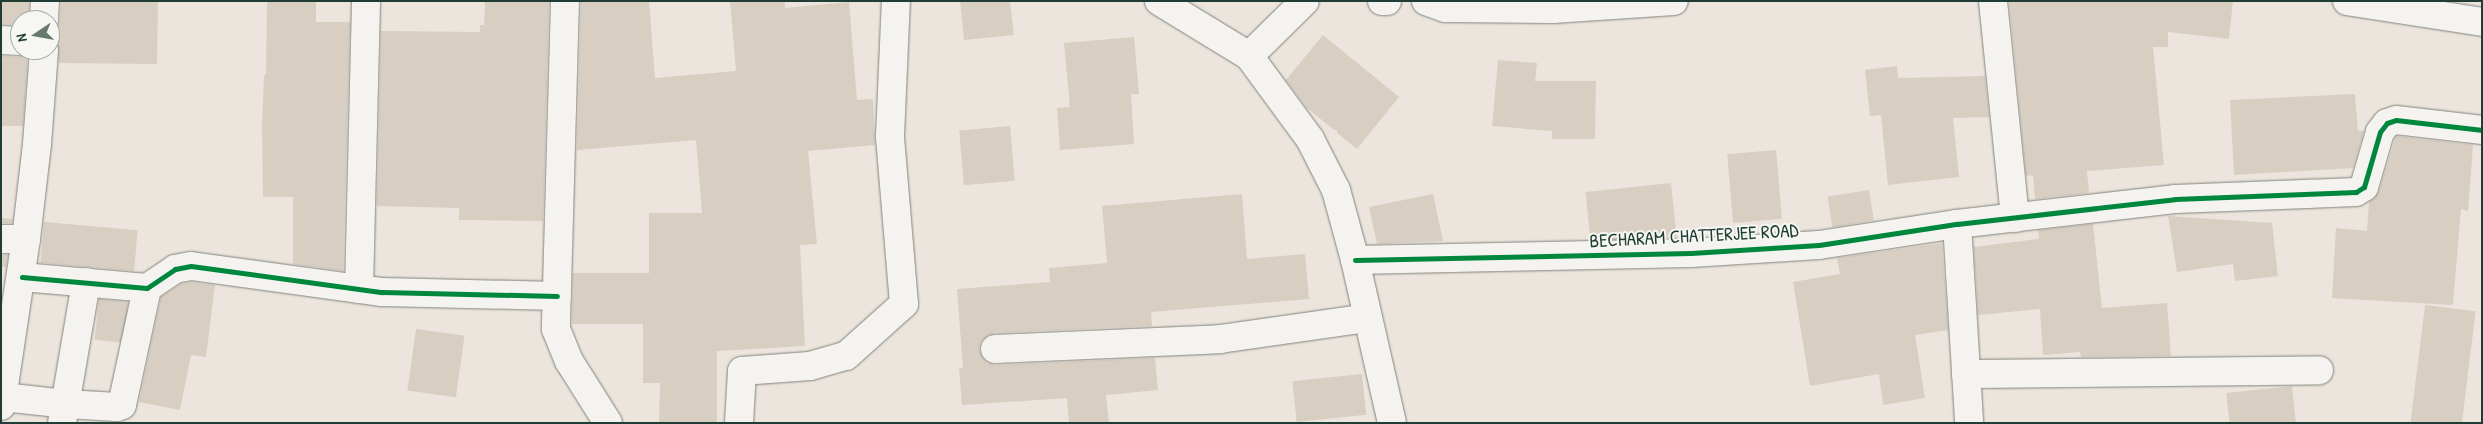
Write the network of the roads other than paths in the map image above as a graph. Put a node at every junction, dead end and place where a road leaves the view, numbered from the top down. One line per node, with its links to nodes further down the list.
1 (366, 1): 24 (street)
2 (565, 1): 25 (street)
3 (896, 1): 33 (street)
4 (1159, 1): 14 (street)
5 (1305, 1): 14 (street)
6 (1382, 1): 7 (street)
7 (1387, 1)
8 (1426, 1): 12 (street)
9 (1674, 1): 12 (street)
10 (1993, 1): 17 (street)
11 (2347, 1): 13 (street)
12 (1553, 5)
13 (2482, 22)
14 (1249, 56): 20 (street)
15 (43, 60): 19 (street)
16 (2482, 130): 17 (street, BECHARAM CHATTERJEE ROAD)
17 (2023, 216): 18 (street, BECHARAM CHATTERJEE ROAD)
18 (1957, 224): 20 (street, BECHARAM CHATTERJEE ROAD); 29 (street)
19 (14, 239): 21 (street)
20 (1355, 260): 26 (street)
21 (22, 277): 22 (street); 30 (street)
22 (86, 282): 23 (street); 31 (street)
23 (147, 288): 24 (street); 31 (street)
24 (359, 289): 25 (street)
25 (557, 296): 32 (street)
26 (1368, 318): 27 (street); 34 (street)
27 (995, 349)
28 (2319, 370): 29 (street)
29 (1966, 374): 35 (street)
30 (2, 401): 31 (street)
31 (64, 413)
32 (608, 423)
33 (739, 423)
34 (1392, 423)
35 (1969, 423)

